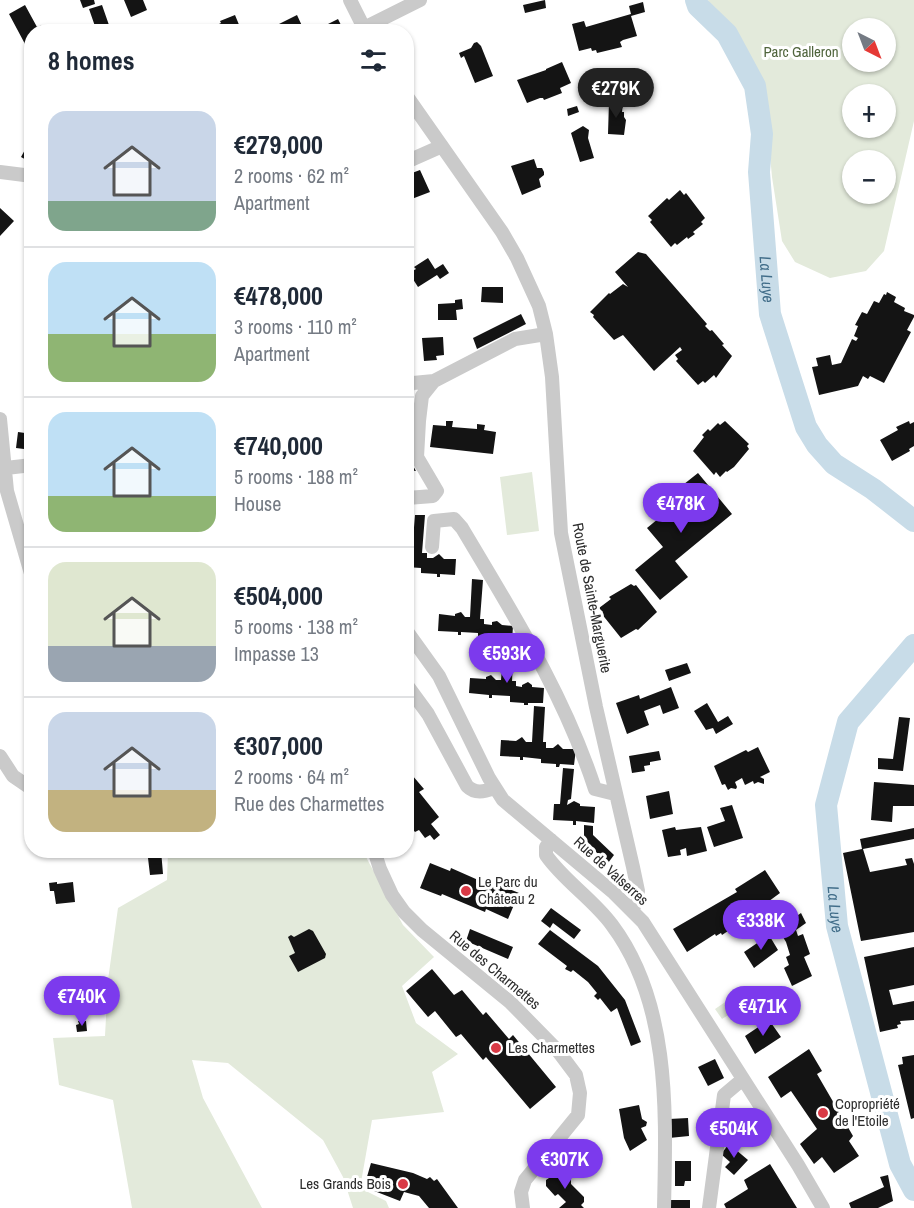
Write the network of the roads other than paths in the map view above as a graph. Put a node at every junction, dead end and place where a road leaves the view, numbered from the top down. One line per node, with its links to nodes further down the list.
1 (350, 0): 3 (street)
2 (420, 0): 4 (street)
3 (362, 24)
4 (376, 24)
5 (414, 106): 6 (street, Route de Sainte-Marguerite)
6 (442, 146): 7 (street); 10 (street, Route de Sainte-Marguerite)
7 (414, 158)
8 (0, 172): 9 (street)
9 (24, 175)
10 (546, 334): 11 (street); 26 (street, Route de Sainte-Marguerite)
11 (434, 381): 12 (street); 15 (street)
12 (414, 382)
13 (0, 419): 17 (street)
14 (414, 453): 15 (street)
15 (417, 457): 18 (street)
16 (24, 466): 17 (street)
17 (6, 468): 20 (street)
18 (414, 497)
19 (432, 547): 26 (street)
20 (24, 549)
21 (414, 641): 25 (street, Rue de Valserres)
22 (414, 695): 25 (street)
23 (0, 756): 24 (street)
24 (24, 784)
25 (494, 788): 27 (street, Rue de Valserres)
26 (615, 794): 29 (street, Route de Sainte-Marguerite)
27 (551, 840): 29 (street, Rue de Valserres); 32 (street)
28 (377, 858): 31 (street, Rue des Charmettes)
29 (633, 910): 30 (street, Rue de Valserres)
30 (743, 1079): 33 (street); 34 (street, Rue de Valserres)
31 (523, 1208)
32 (664, 1208)
33 (709, 1208)
34 (823, 1208)

